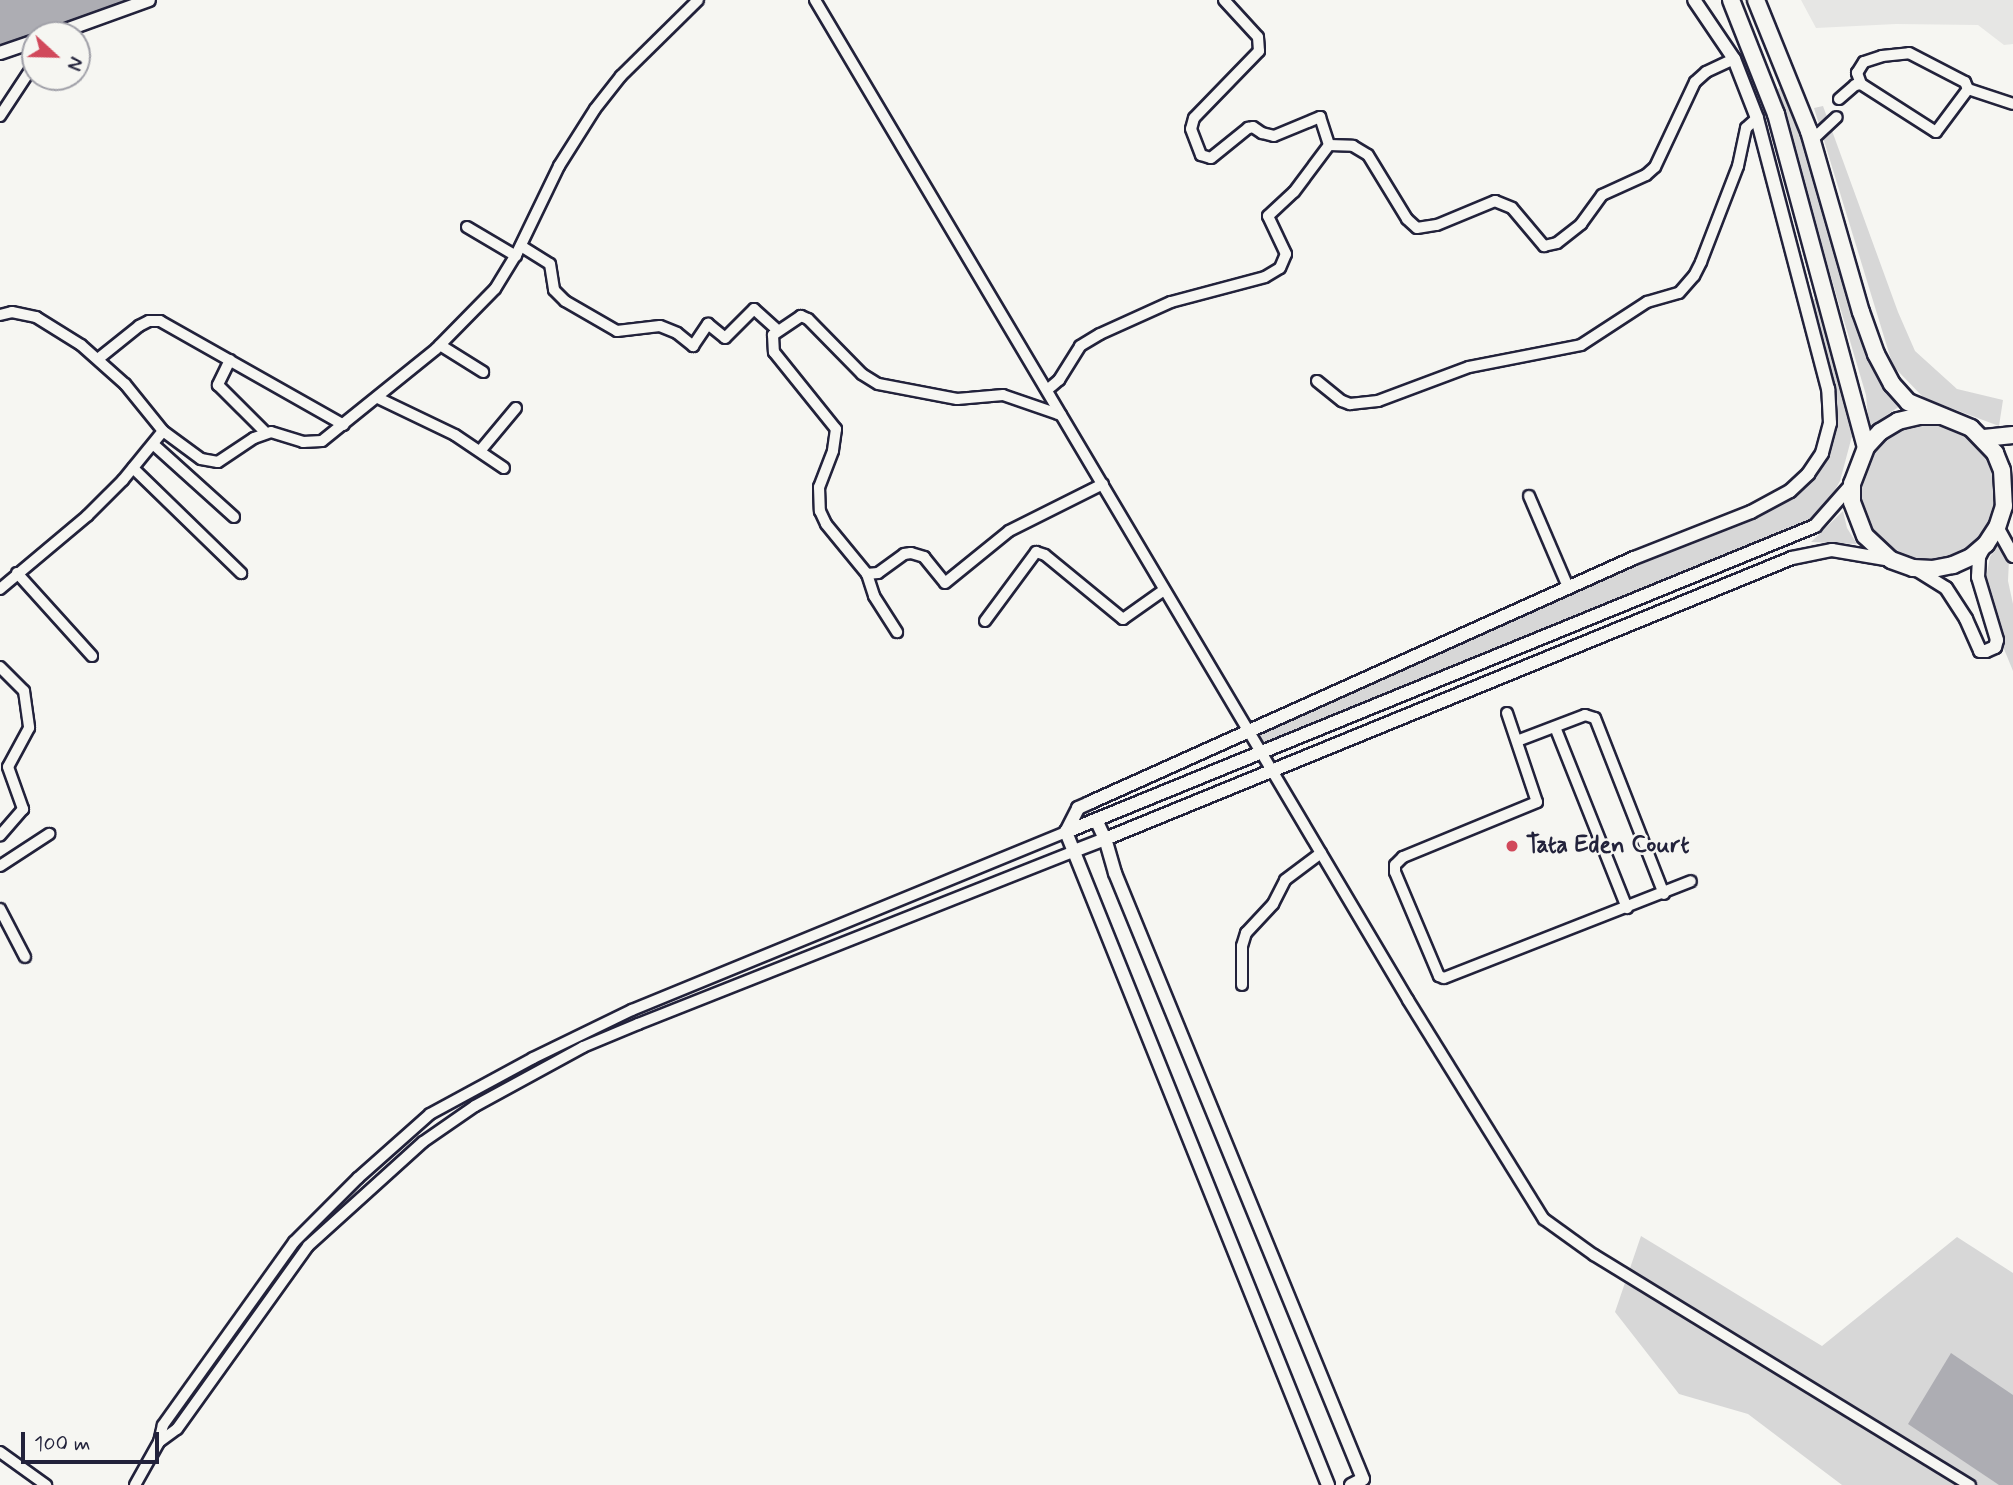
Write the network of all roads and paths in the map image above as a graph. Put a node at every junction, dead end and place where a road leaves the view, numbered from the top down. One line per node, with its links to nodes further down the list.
1 (149, 0): 8 (street)
2 (698, 0): 23 (street)
3 (815, 0): 33 (street)
4 (1224, 0): 21 (street)
5 (1694, 0): 11 (street)
6 (1731, 0): 24 (main road)
7 (1756, 0): 20 (main road)
8 (85, 21)
9 (21, 46): 10 (street)
10 (0, 53)
11 (1734, 59): 19 (street); 21 (street)
12 (21, 84): 17 (street)
13 (1860, 84): 14 (street); 14 (street); 15 (street)
14 (1968, 89): 16 (street)
15 (1839, 99)
16 (2013, 104)
17 (0, 116)
18 (1837, 117): 20 (street)
19 (1756, 118): 25 (street); 32 (street)
20 (1811, 141): 37 (main road)
21 (1329, 145): 33 (street)
22 (467, 227): 23 (street)
23 (518, 251): 27 (street); 28 (street)
24 (1823, 288): 25 (street); 44 (main road)
25 (1804, 293): 61 (street)
26 (0, 315): 29 (street)
27 (777, 330): 36 (street); 60 (street)
28 (440, 345): 31 (street); 34 (street)
29 (98, 359): 30 (street); 39 (street)
30 (230, 360): 38 (street); 40 (street)
31 (482, 372)
32 (1317, 381)
33 (1047, 390): 36 (street)
34 (378, 398): 38 (street); 45 (street)
35 (516, 408): 45 (street)
36 (1061, 415): 48 (street)
37 (1940, 416): 42 (main road); 44 (main road)
38 (344, 425): 40 (street)
39 (163, 431): 40 (street); 43 (street)
40 (266, 433)
41 (2013, 435): 42 (main road)
42 (1984, 438): 51 (main road)
43 (153, 444): 46 (street); 52 (street)
44 (1866, 447): 49 (main road)
45 (480, 451): 47 (street)
46 (133, 468): 58 (street); 59 (street)
47 (504, 468)
48 (1103, 484): 60 (street); 63 (street)
49 (1852, 484): 56 (main road); 72 (street)
50 (1529, 496): 61 (street)
51 (2008, 500): 53 (main road)
52 (234, 517)
53 (1997, 527): 54 (main road); 55 (street)
54 (1986, 544): 57 (main road); 57 (street)
55 (2013, 556)
56 (1891, 560): 57 (main road); 73 (street)
57 (1913, 568)
58 (18, 573): 62 (street); 66 (street)
59 (241, 573)
60 (867, 574): 65 (street)
61 (1568, 587): 70 (street)
62 (0, 589)
63 (1164, 590): 64 (street); 70 (street)
64 (985, 621)
65 (897, 632)
66 (92, 656)
67 (0, 667): 77 (street)
68 (1507, 713): 71 (street)
69 (1555, 727): 71 (street); 83 (street); 84 (street)
70 (1248, 732): 72 (street); 75 (street)
71 (1517, 741): 84 (street)
72 (1260, 753): 73 (street); 74 (street)
73 (1272, 770): 78 (street); 80 (street)
74 (1096, 820): 75 (street); 78 (street)
75 (1066, 832): 79 (street); 88 (street)
76 (49, 834): 81 (street)
77 (0, 835)
78 (1105, 839): 79 (street); 93 (street)
79 (1074, 851): 88 (street); 92 (street)
80 (1321, 853): 87 (street); 94 (street)
81 (0, 866)
82 (1691, 881): 83 (street)
83 (1664, 894): 84 (street)
84 (1627, 908)
85 (0, 909): 86 (street)
86 (25, 957)
87 (1242, 985)
88 (159, 1442): 91 (street)
89 (0, 1452): 90 (street)
90 (46, 1485)
91 (135, 1485)
92 (1328, 1485)
93 (1351, 1485)
94 (1970, 1485)

